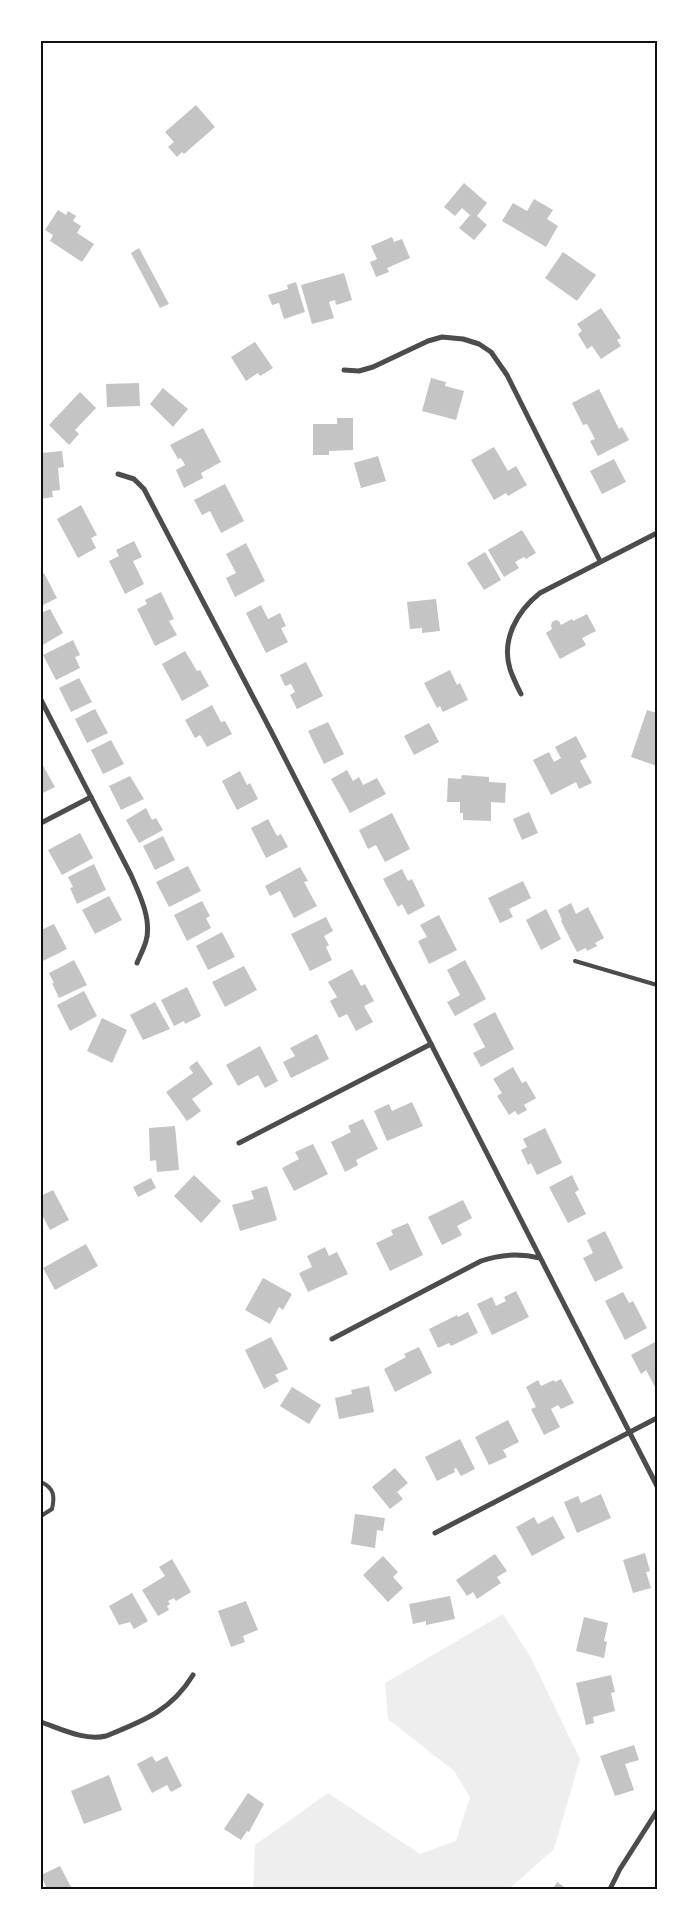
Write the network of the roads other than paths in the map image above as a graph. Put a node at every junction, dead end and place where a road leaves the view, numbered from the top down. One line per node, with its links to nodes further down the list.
1 (344, 370): 4 (street)
2 (118, 474): 12 (street)
3 (657, 533): 4 (street)
4 (600, 561): 5 (street)
5 (521, 694)
6 (41, 700): 7 (street)
7 (91, 797): 8 (street); 10 (street)
8 (41, 823)
9 (575, 961): 11 (lane)
10 (137, 963)
11 (657, 985)
12 (431, 1044): 13 (street); 14 (street)
13 (239, 1143)
14 (540, 1258): 15 (street); 17 (street)
15 (332, 1339)
16 (657, 1418): 17 (street)
17 (629, 1432): 19 (street); 21 (street)
18 (41, 1482): 20 (lane)
19 (657, 1486)
20 (41, 1516)
21 (436, 1533)
22 (657, 1657): 24 (lane)
23 (193, 1675): 25 (street)
24 (657, 1677)
25 (41, 1722)
26 (657, 1811): 27 (street)
27 (610, 1889)

